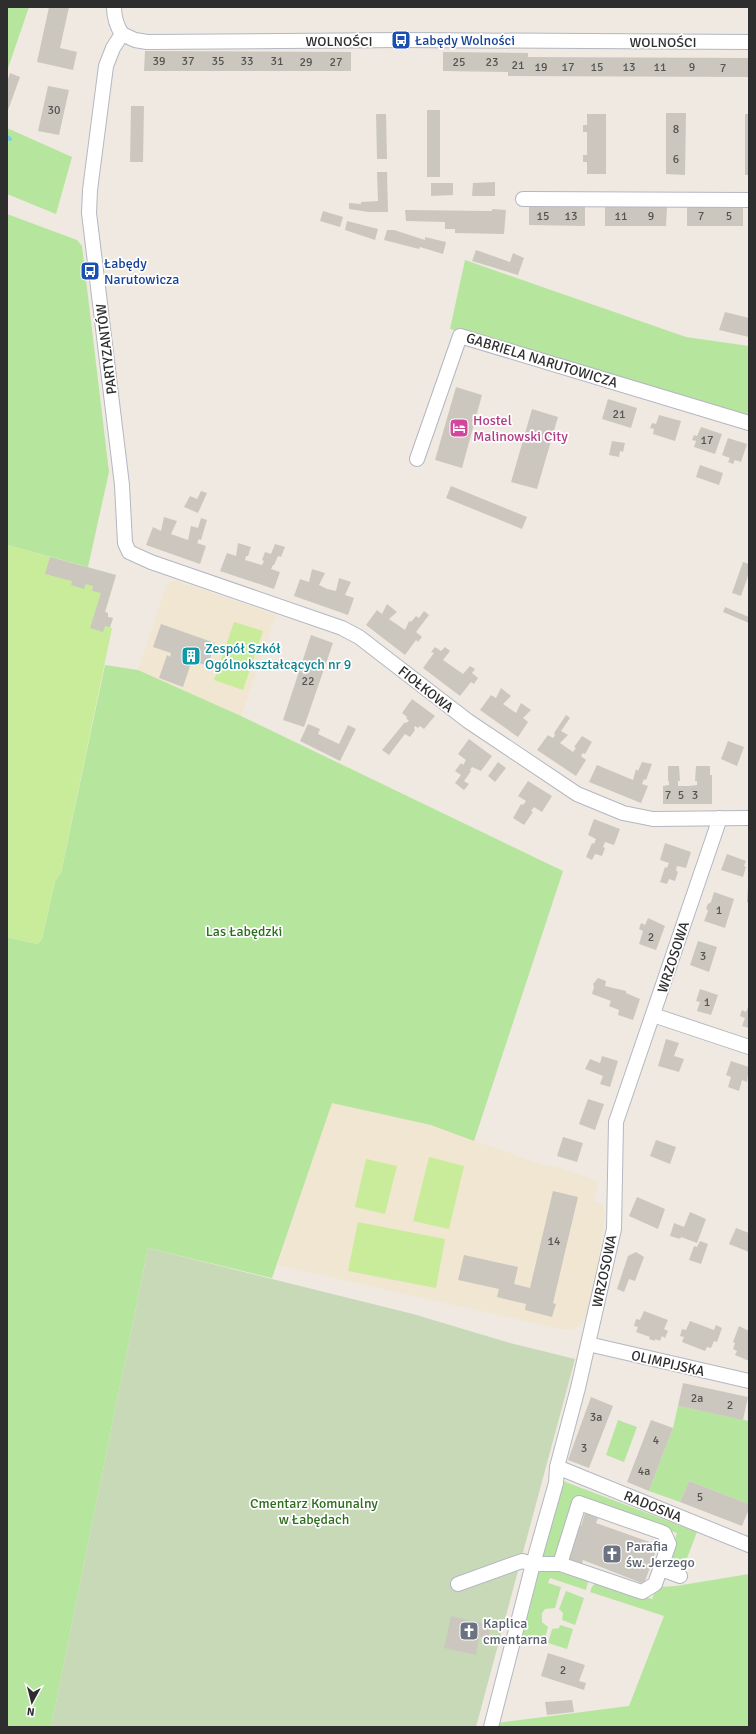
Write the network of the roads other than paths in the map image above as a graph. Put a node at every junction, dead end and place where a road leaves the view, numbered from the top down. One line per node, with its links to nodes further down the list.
1 (114, 7): 2 (street)
2 (122, 34): 3 (street, WOLNOŚCI); 8 (street, PARTYZANTÓW)
3 (749, 42)
4 (523, 199): 5 (street)
5 (749, 200)
6 (749, 423): 7 (street, GABRIELA NARUTOWICZA)
7 (417, 459)
8 (129, 552): 9 (street, FIOŁKOWA)
9 (720, 818): 10 (street, FIOŁKOWA); 11 (street, WRZOSOWA)
10 (749, 818)
11 (653, 1015): 12 (street); 13 (street, WRZOSOWA)
12 (749, 1047)
13 (588, 1344): 14 (street, OLIMPIJSKA); 15 (street, WRZOSOWA)
14 (749, 1381)
15 (556, 1467): 16 (street, RADOSNA); 17 (street, WRZOSOWA)
16 (749, 1546)
17 (533, 1564): 18 (street); 21 (street); 22 (street, WRZOSOWA)
18 (560, 1564): 19 (street); 19 (street)
19 (661, 1569): 20 (street)
20 (680, 1576)
21 (458, 1584)
22 (491, 1727)

